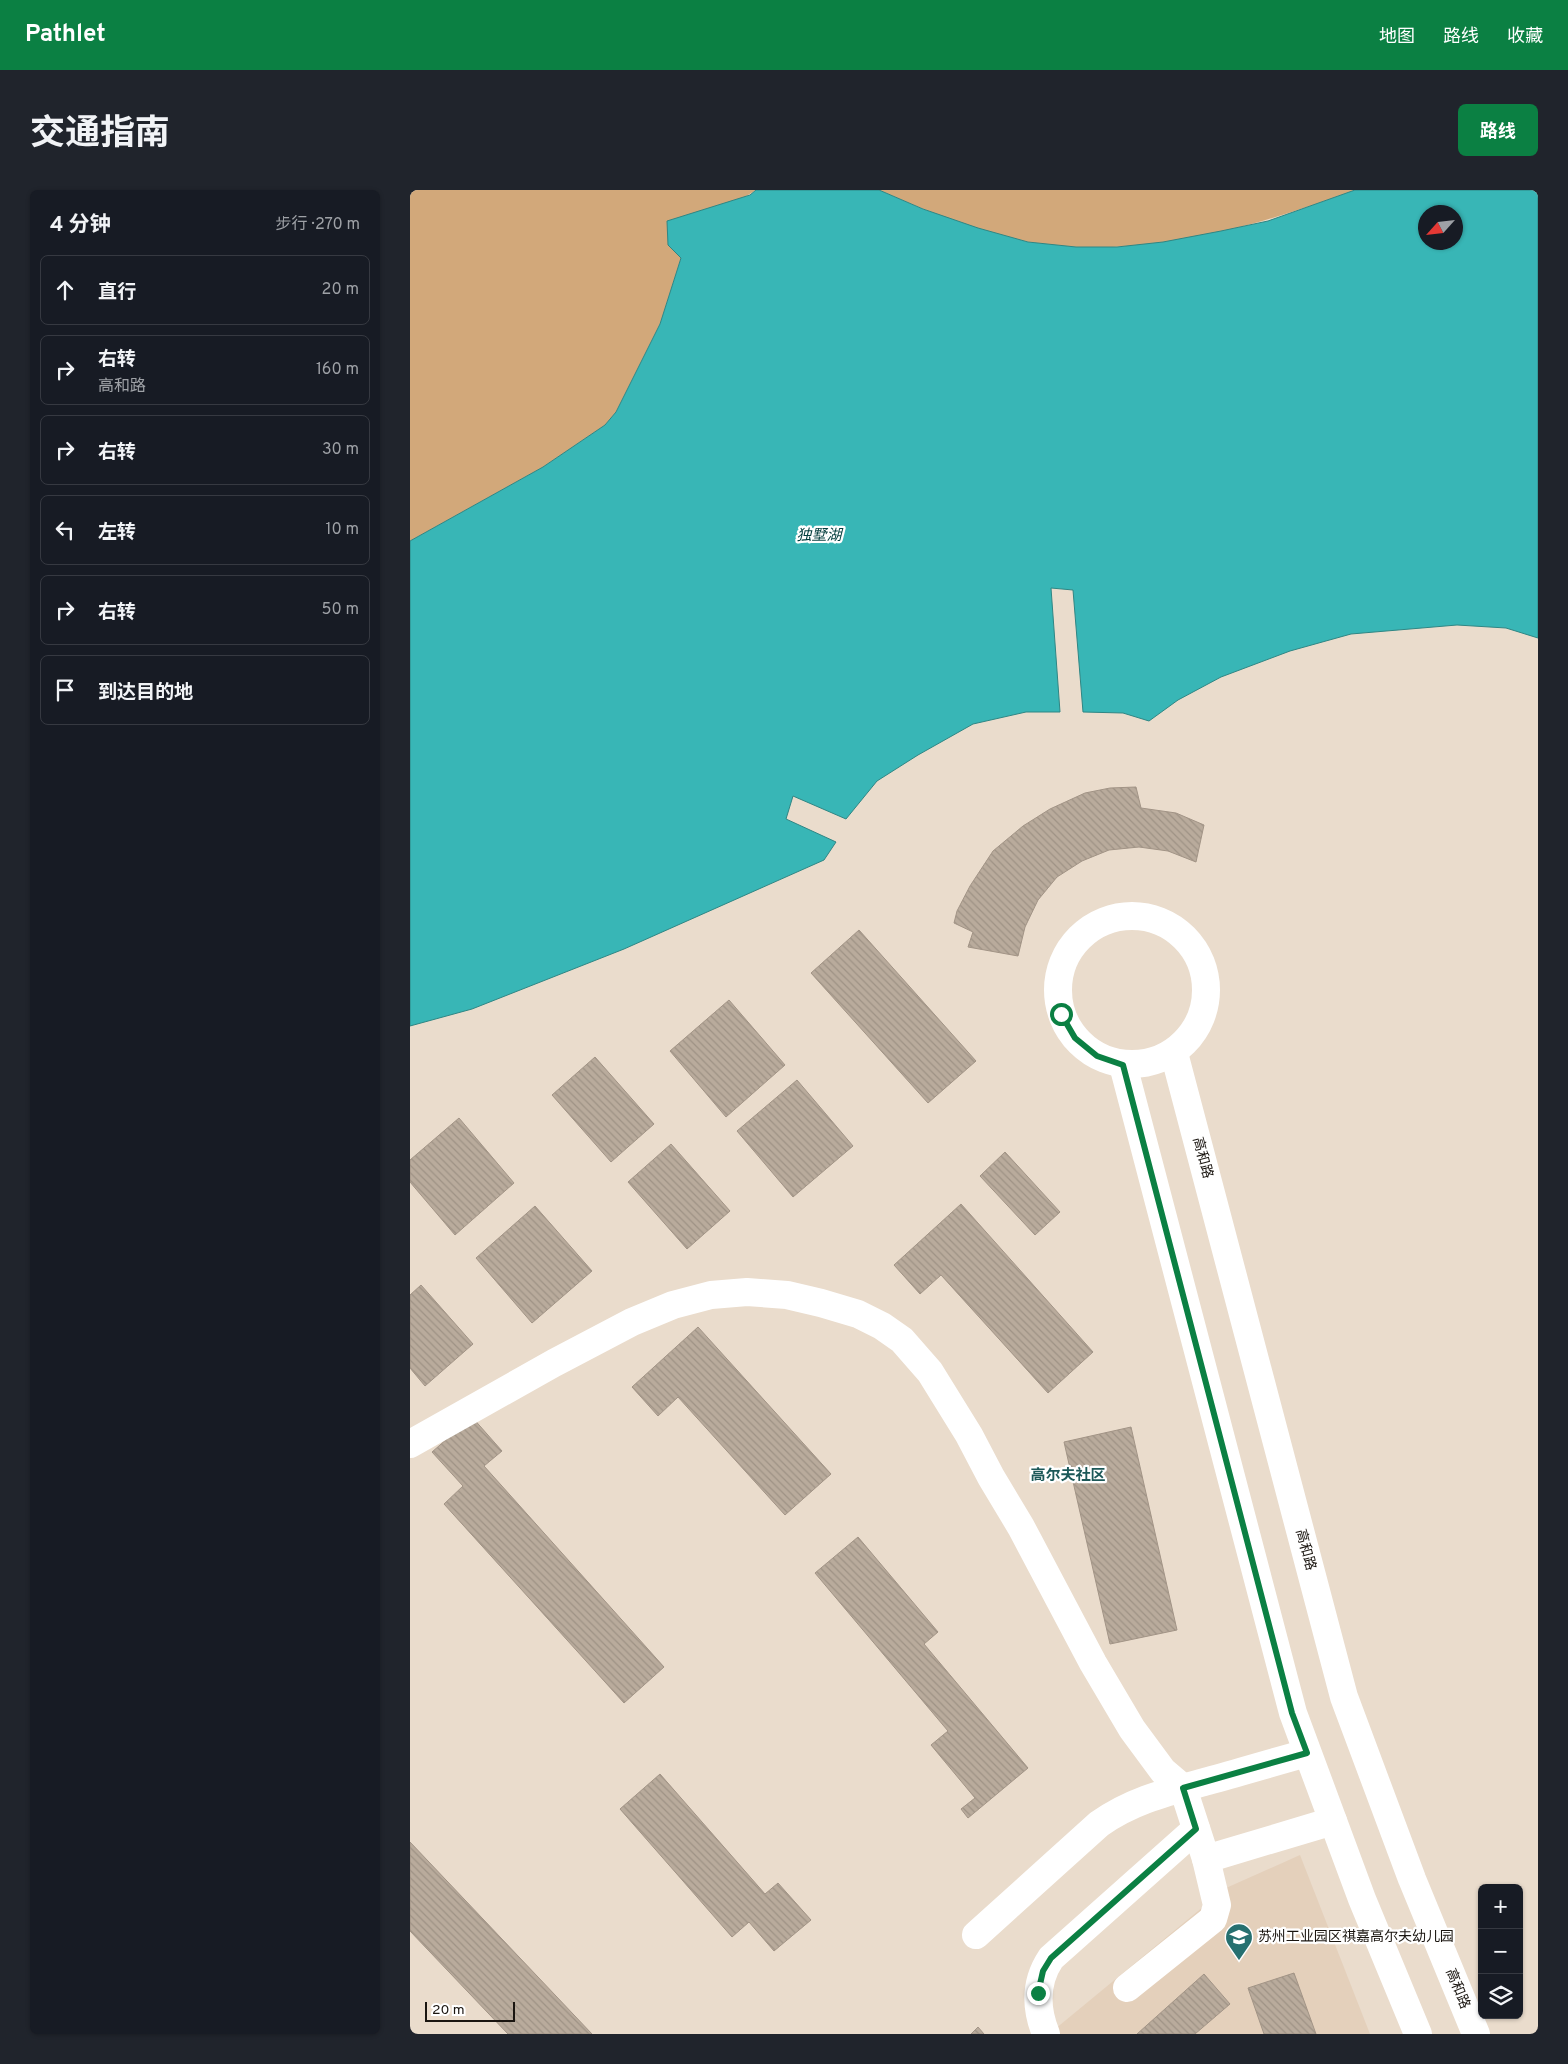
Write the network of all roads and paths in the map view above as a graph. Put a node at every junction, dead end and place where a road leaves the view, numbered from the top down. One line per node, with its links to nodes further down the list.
1 (1174, 1053): 2 (main road); 2 (main road); 13 (main road, 高和路)
2 (1123, 1065): 4 (main road)
3 (410, 1444): 5 (main road)
4 (1307, 1753): 5 (main road); 6 (main road)
5 (1183, 1788): 7 (main road); 9 (main road)
6 (1333, 1821): 8 (main road); 12 (main road)
7 (1196, 1829): 8 (main road); 11 (main road)
8 (1206, 1859): 10 (main road)
9 (976, 1935)
10 (1127, 1988)
11 (1046, 2034)
12 (1418, 2034)
13 (1476, 2034)

